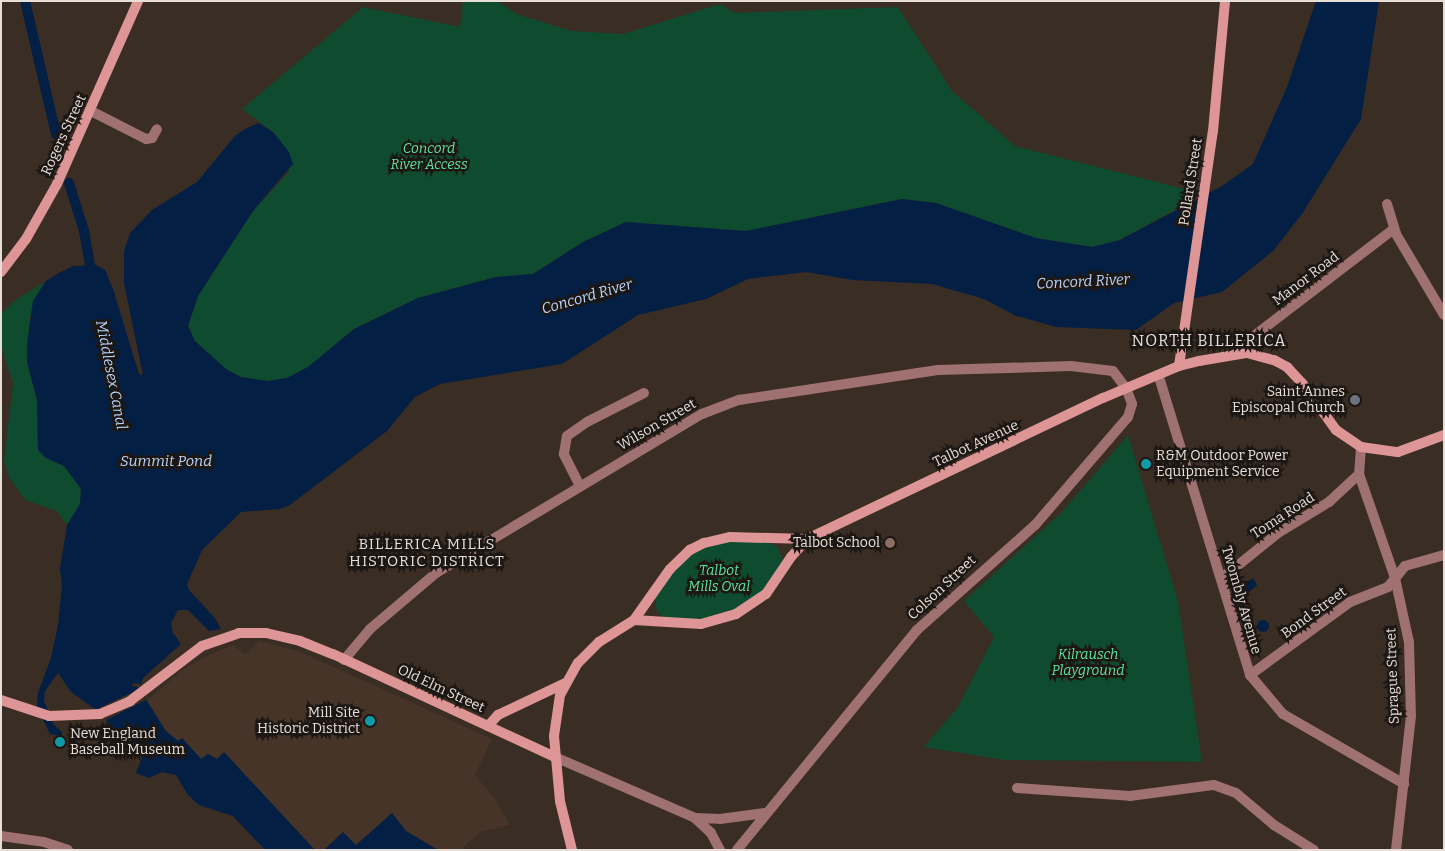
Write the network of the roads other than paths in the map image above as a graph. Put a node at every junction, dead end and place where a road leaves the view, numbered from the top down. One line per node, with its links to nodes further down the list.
1 (138, 1): 3 (street, Rogers Street)
2 (1225, 1): 10 (street, Pollard Street)
3 (91, 111): 4 (street); 7 (street, Rogers Street)
4 (157, 129)
5 (1387, 204): 6 (street)
6 (1394, 229): 8 (street); 9 (street, Manor Road)
7 (1, 272)
8 (1444, 314)
9 (1236, 354): 10 (street); 15 (street)
10 (1179, 366): 11 (street)
11 (1159, 377): 12 (street, Talbot Avenue); 21 (street, Twombly Avenue)
12 (1126, 388): 17 (street, Wilson Street); 18 (street, Talbot Avenue); 31 (street, Colson Street)
13 (644, 393): 17 (street)
14 (1444, 435): 15 (street)
15 (1362, 447): 16 (street, Sprague Street)
16 (1359, 474): 20 (street, Sprague Street); 21 (street, Toma Road)
17 (580, 486): 23 (street, Wilson Street)
18 (807, 539): 22 (street, Talbot Avenue); 22 (street, Talbot Avenue)
19 (1444, 555): 20 (street, Bond Street)
20 (1395, 578): 24 (street, Bond Street); 29 (street, Sprague Street)
21 (1221, 579): 24 (street, Twombly Avenue)
22 (634, 620): 25 (street, Talbot Avenue)
23 (344, 660): 26 (street, Old Elm Street); 27 (street, Old Elm Street)
24 (1250, 675): 29 (street, Twombly Avenue)
25 (565, 683): 27 (street, Talbot Avenue); 28 (street, Talbot Avenue)
26 (1, 700)
27 (488, 726): 28 (street, Old Elm Street)
28 (555, 757): 32 (street, Old Elm Street); 35 (street, Talbot Avenue)
29 (1404, 784): 39 (street, Sprague Street)
30 (1017, 788): 38 (street)
31 (765, 813): 32 (street); 37 (street, Colson Street)
32 (695, 818): 36 (street, Old Elm Street)
33 (1, 836): 34 (street)
34 (68, 850)
35 (572, 850)
36 (720, 850)
37 (737, 850)
38 (1314, 850)
39 (1396, 850)

